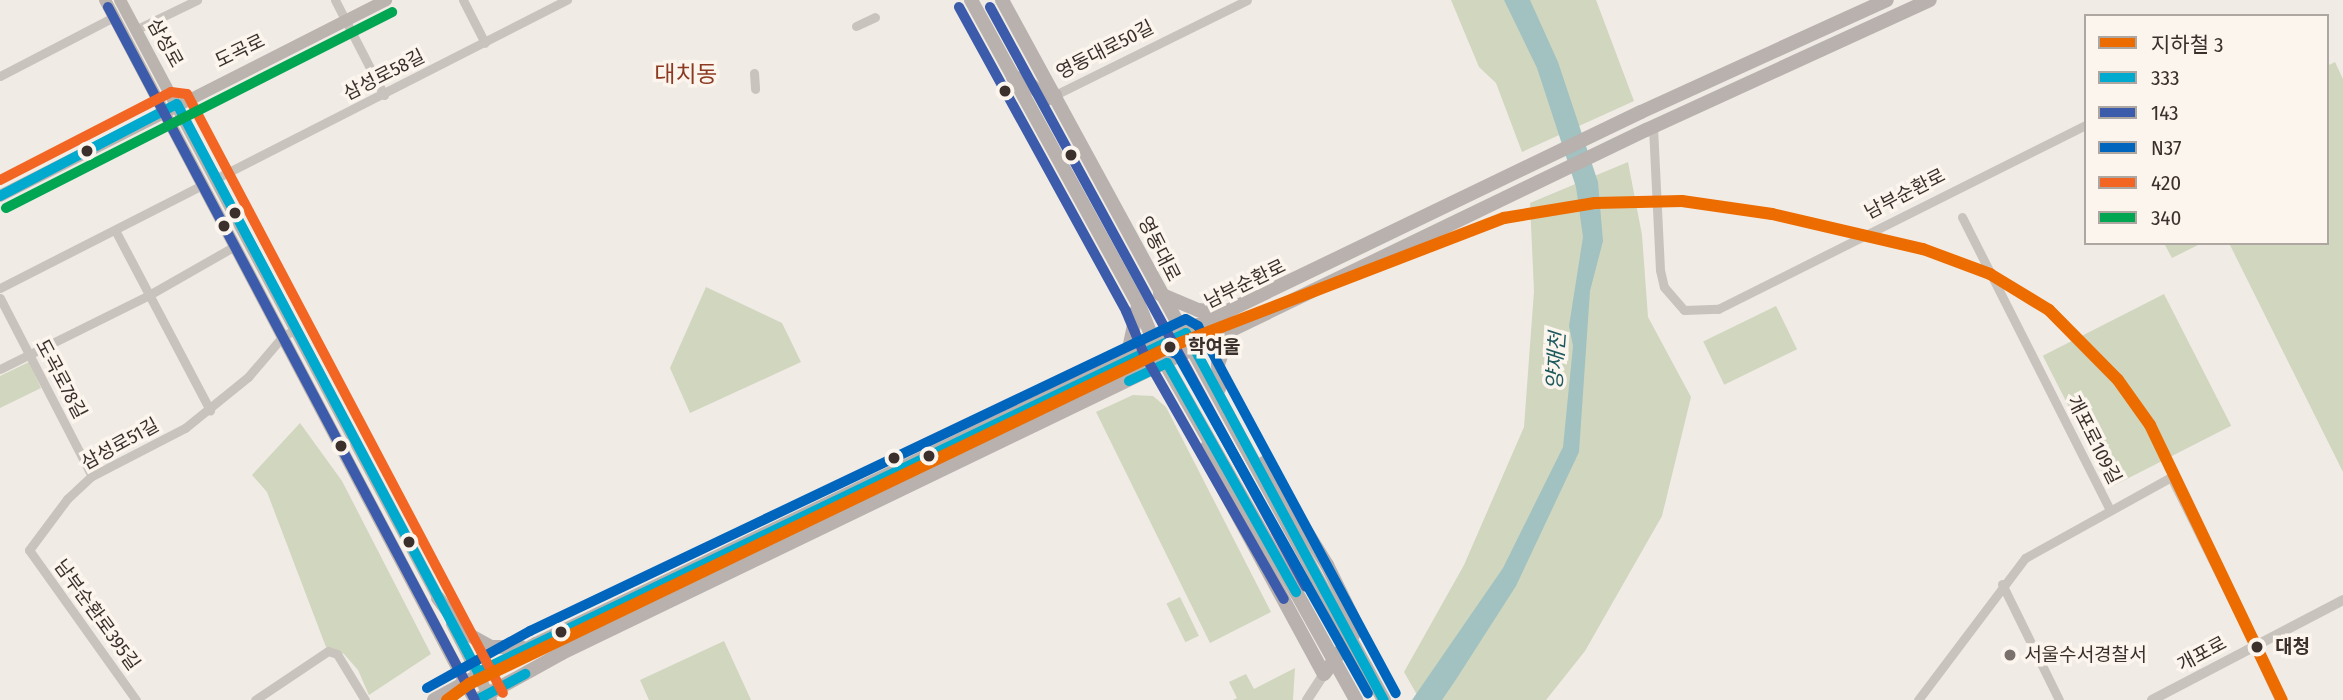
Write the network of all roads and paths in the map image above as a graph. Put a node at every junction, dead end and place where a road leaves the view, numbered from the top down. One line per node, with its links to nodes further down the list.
1 (105, 0): 13 (main road, 삼성로)
2 (120, 0): 17 (main road, 삼성로)
3 (197, 0): 17 (street)
4 (335, 0): 15 (street)
5 (386, 0): 15 (main road, 도곡로)
6 (463, 0): 18 (street)
7 (567, 0): 18 (street, 삼성로58길)
8 (971, 0): 21 (main road)
9 (1002, 0): 24 (main road, 영동대로)
10 (1247, 0): 24 (street, 영동대로50길)
11 (1887, 0): 40 (main road, 남부순환로)
12 (1930, 0): 28 (main road, 남부순환로)
13 (114, 17): 20 (street); 26 (main road, 삼성로)
14 (875, 18): 16 (street)
15 (345, 21): 23 (street); 25 (main road, 도곡로)
16 (856, 26)
17 (135, 30): 25 (main road, 삼성로)
18 (485, 43): 23 (street, 삼성로58길)
19 (754, 73): 22 (street)
20 (0, 76)
21 (1013, 77): 24 (main road); 39 (main road)
22 (755, 89)
23 (384, 95): 29 (street, 삼성로58길)
24 (1055, 95): 36 (main road, 영동대로)
25 (177, 104): 26 (main road, 도곡로); 29 (main road, 삼성로)
26 (163, 112): 30 (main road, 삼성로); 31 (main road, 도곡로)
27 (2084, 126): 28 (street, 남부순환로)
28 (1650, 129): 41 (main road, 남부순환로)
29 (217, 178): 42 (main road, 삼성로)
30 (202, 185): 33 (street); 34 (main road, 삼성로)
31 (0, 196)
32 (1962, 217): 55 (street, 개포로109길)
33 (114, 230): 35 (street); 37 (street)
34 (235, 246): 37 (street); 42 (main road, 삼성로)
35 (0, 288)
36 (1160, 294): 40 (main road); 43 (main road, 영동대로)
37 (149, 295): 46 (street); 51 (street)
38 (0, 298): 46 (street, 도곡로78길)
39 (1139, 305): 44 (main road); 48 (main road)
40 (1229, 313): 43 (main road, 남부순환로)
41 (1230, 332): 45 (main road, 남부순환로); 50 (main road)
42 (289, 333): 51 (street, 삼성로51길); 58 (main road, 삼성로); 64 (main road, 삼성로)
43 (1186, 333): 44 (main road, 남부순환로); 45 (main road, 영동대로)
44 (1156, 347): 47 (main road); 48 (main road, 남부순환로)
45 (1195, 349): 47 (main road, 남부순환로); 50 (main road, 영동대로)
46 (28, 355): 49 (street); 54 (street, 도곡로78길)
47 (1167, 363): 53 (main road); 65 (main road, 남부순환로)
48 (1117, 366): 60 (main road, 남부순환로)
49 (0, 369)
50 (1220, 397): 52 (main road, 영동대로)
51 (211, 410): 54 (street, 삼성로51길)
52 (1233, 420): 63 (main road); 72 (main road, 영동대로, bridge)
53 (1202, 429): 63 (main road); 71 (main road, bridge)
54 (92, 476): 56 (street, 삼성로51길)
55 (2109, 508): 57 (street, 개포로109길); 61 (street)
56 (29, 550): 66 (street, 남부순환로395길)
57 (2002, 583): 73 (street, 개포로109길); 74 (street)
58 (438, 598): 60 (main road); 62 (main road, 삼성로)
59 (2343, 600): 61 (street, 개포로)
60 (536, 644): 62 (main road, 남부순환로)
61 (2255, 646): 75 (street, 개포로); 76 (street)
62 (478, 672): 64 (main road, 남부순환로); 65 (main road, 삼성로)
63 (1324, 674): 70 (street)
64 (464, 681): 65 (main road, 삼성로); 69 (main road, 남부순환로)
65 (483, 698)
66 (136, 700)
67 (255, 700): 68 (street)
68 (365, 700)
69 (434, 700)
70 (1307, 700)
71 (1356, 700)
72 (1384, 700)
73 (1918, 700)
74 (2059, 700)
75 (2152, 700)
76 (2280, 700)

